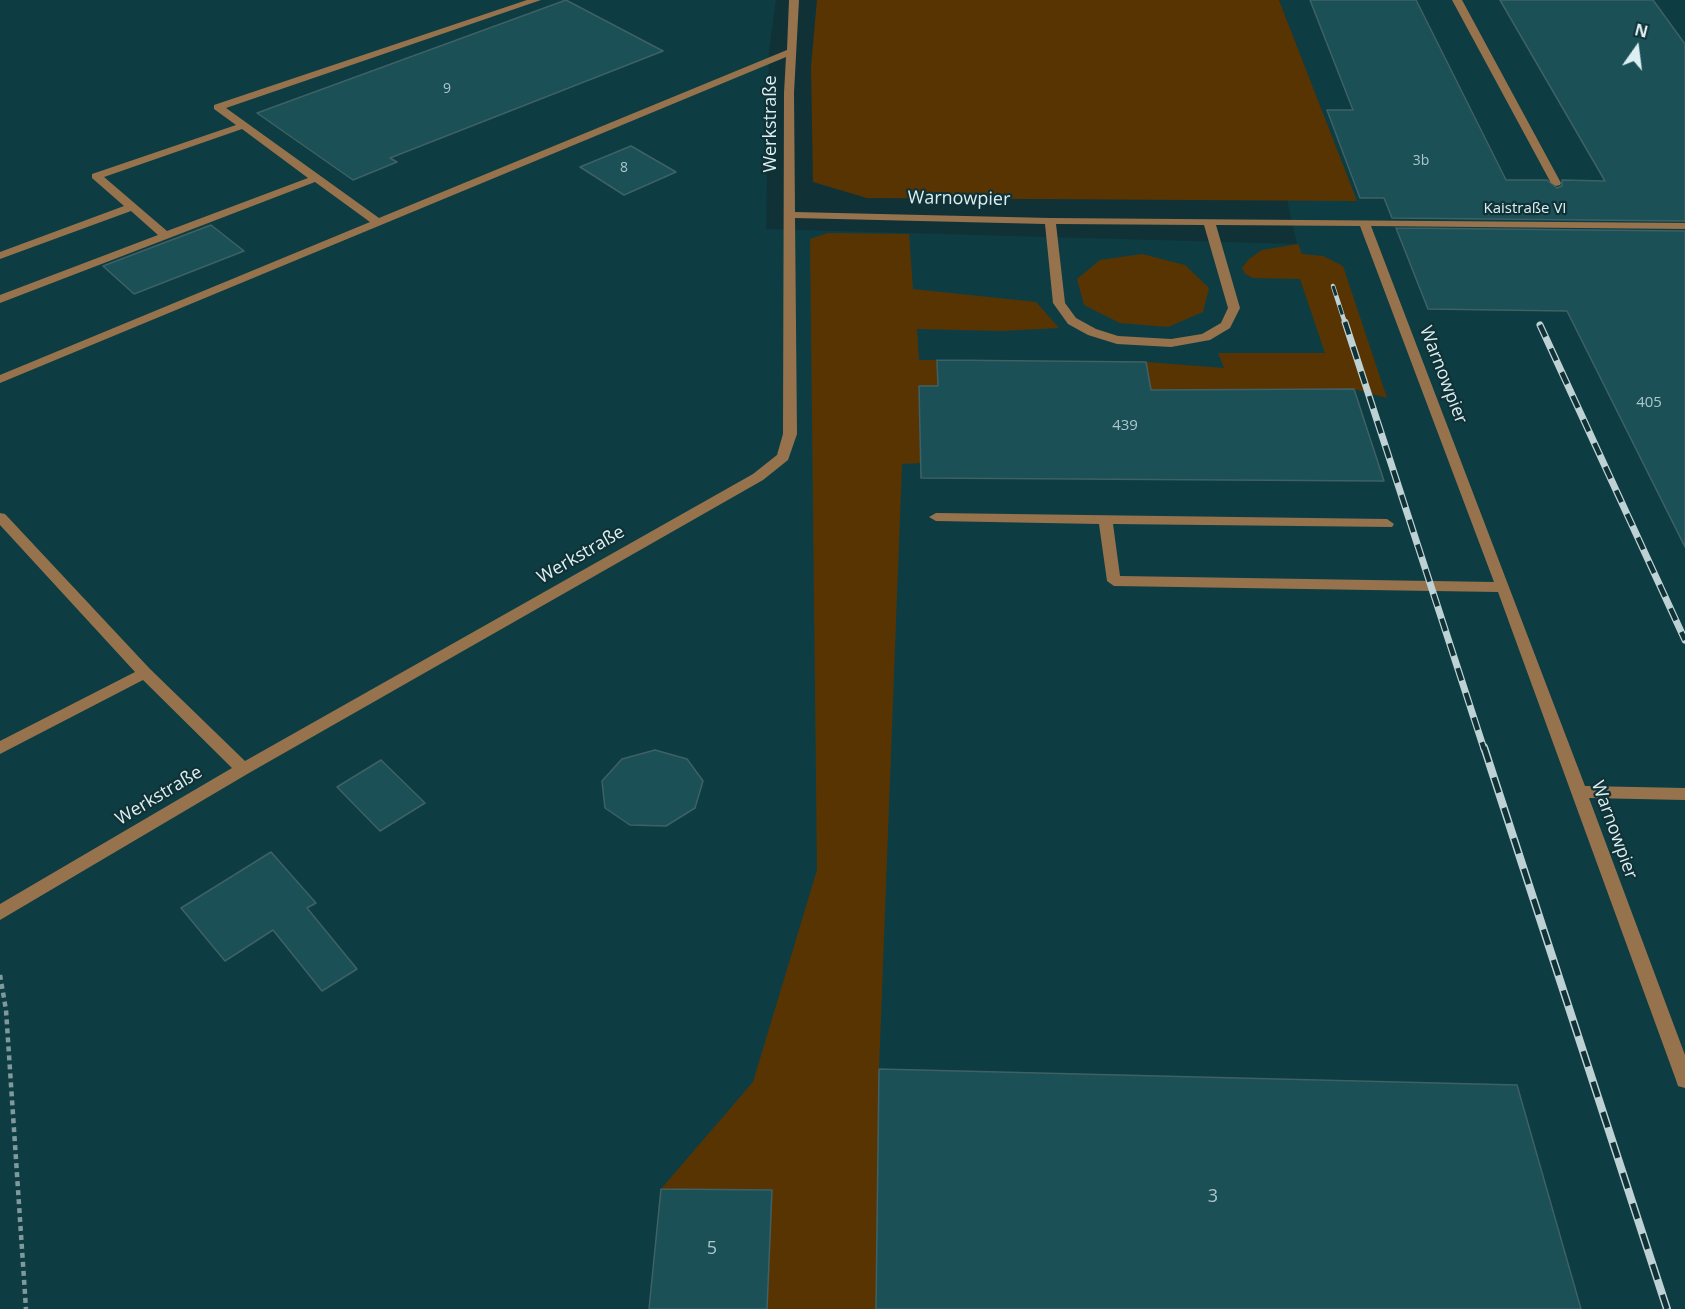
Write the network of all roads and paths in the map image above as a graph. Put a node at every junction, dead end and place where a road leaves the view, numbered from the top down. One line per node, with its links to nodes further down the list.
1 (536, 0): 5 (street)
2 (794, 0): 4 (street, Werkstraße)
3 (1457, 0): 7 (street)
4 (790, 52): 9 (street, Werkstraße); 12 (street)
5 (242, 126): 6 (street); 8 (street)
6 (317, 178): 12 (street); 15 (street)
7 (1556, 183)
8 (132, 207): 15 (street); 16 (street)
9 (790, 215): 10 (street, Warnowpier); 26 (street, Werkstraße)
10 (1050, 221): 11 (street, Warnowpier); 11 (street)
11 (1209, 222): 13 (street, Warnowpier)
12 (378, 223): 18 (street)
13 (1364, 223): 14 (street, Kaistraße VI); 23 (street, Warnowpier)
14 (1685, 226)
15 (166, 236): 17 (street)
16 (0, 256)
17 (0, 299)
18 (0, 379)
19 (0, 517): 24 (street)
20 (936, 518): 21 (street)
21 (1105, 520): 22 (street); 23 (street)
22 (1387, 524)
23 (1503, 587): 27 (street, Warnowpier)
24 (146, 673): 25 (street); 26 (street)
25 (0, 748)
26 (243, 769): 29 (street, Werkstraße)
27 (1579, 792): 28 (street); 31 (street, Warnowpier)
28 (1685, 794)
29 (0, 913)
30 (0, 975): 32 (path)
31 (1685, 1080)
32 (26, 1309)

